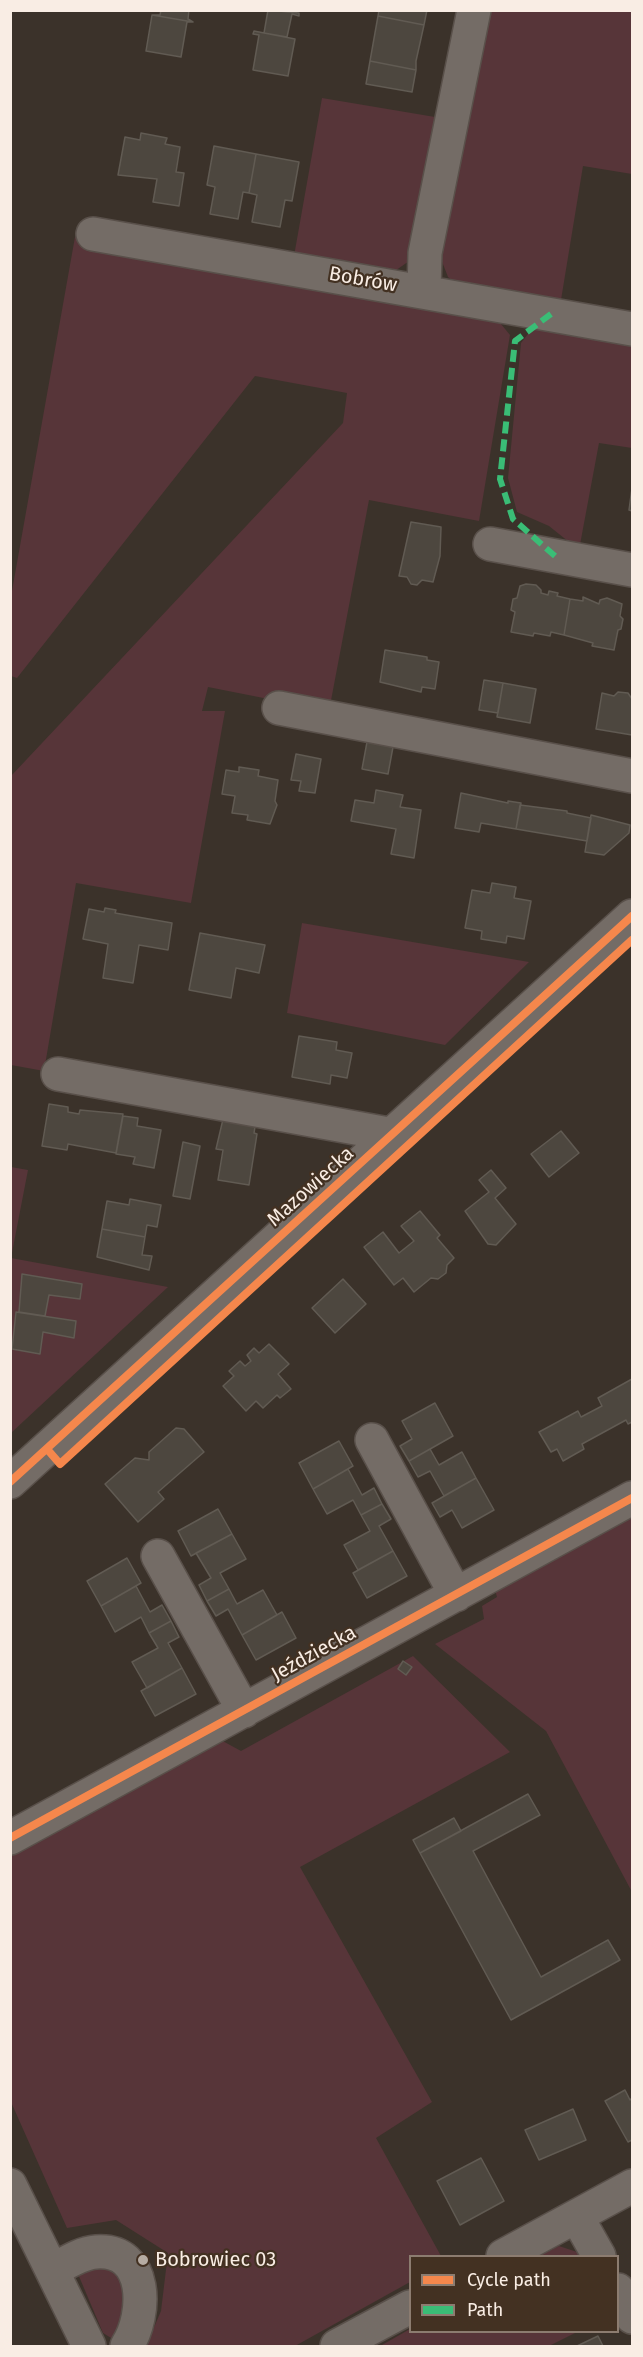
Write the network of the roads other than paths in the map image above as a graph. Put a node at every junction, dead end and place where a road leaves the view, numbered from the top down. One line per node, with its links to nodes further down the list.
1 (474, 10): 3 (street)
2 (93, 234): 3 (street, Bobrów)
3 (423, 291): 4 (street, Bobrów)
4 (633, 329)
5 (490, 544): 6 (street)
6 (633, 570)
7 (279, 708): 8 (street)
8 (633, 776)
9 (633, 916): 11 (street, Mazowiecka)
10 (58, 1074): 11 (street, Mazowiecka)
11 (394, 1135): 13 (street, Mazowiecka)
12 (372, 1440): 16 (street)
13 (10, 1482)
14 (633, 1498): 16 (street, Jeździecka)
15 (158, 1556): 17 (street)
16 (456, 1595): 17 (street, Jeździecka)
17 (244, 1711): 18 (street, Jeździecka)
18 (10, 1838)
19 (10, 2185): 24 (street)
20 (633, 2186): 21 (street)
21 (577, 2217): 22 (street); 23 (street)
22 (505, 2255)
23 (598, 2255)
24 (53, 2270): 28 (street); 29 (street)
25 (619, 2292): 27 (street)
26 (409, 2308): 30 (street)
27 (633, 2317)
28 (89, 2346)
29 (127, 2346)
30 (337, 2346)

